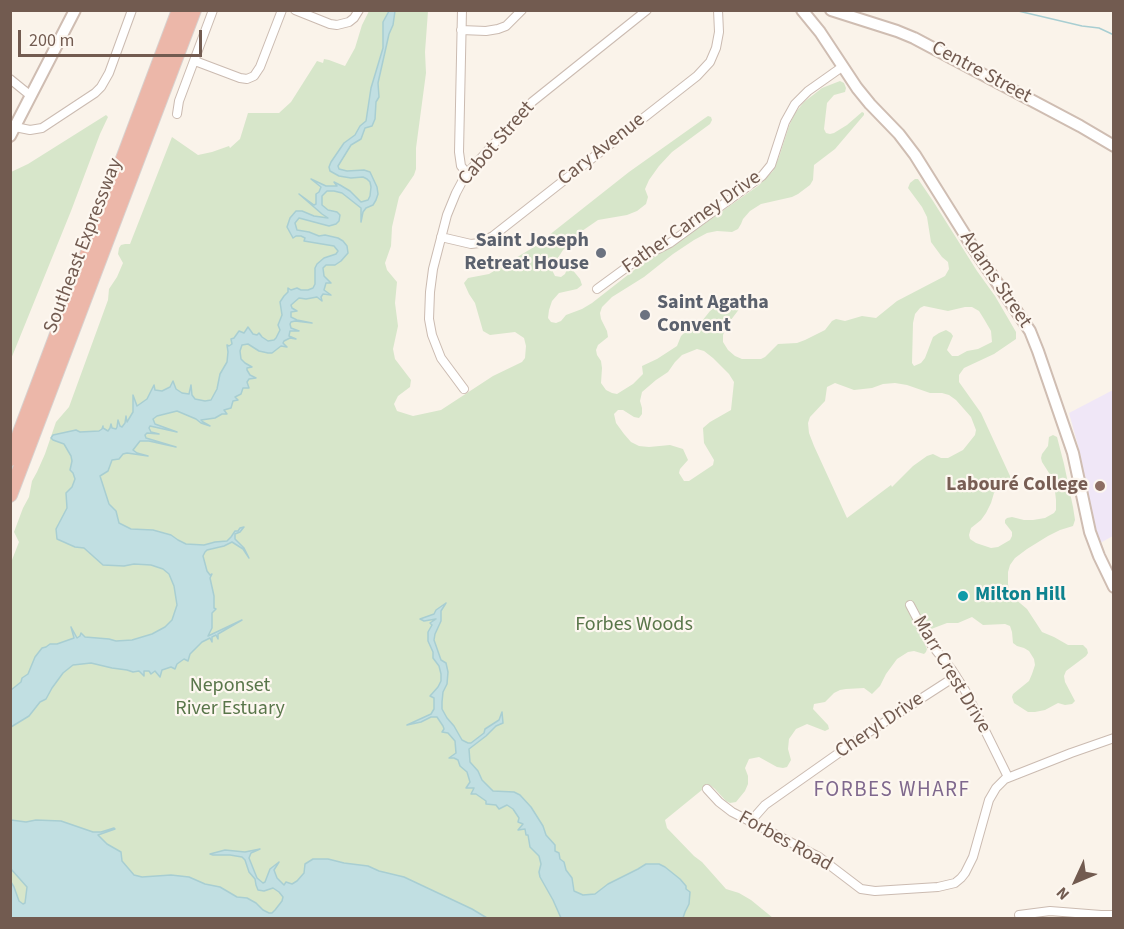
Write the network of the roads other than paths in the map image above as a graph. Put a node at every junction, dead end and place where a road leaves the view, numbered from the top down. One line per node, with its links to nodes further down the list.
1 (75, 10): 22 (main road)
2 (132, 10): 24 (street)
3 (174, 10): 30 (highway, Southeast Expressway)
4 (179, 10): 31 (highway)
5 (187, 10): 32 (highway)
6 (194, 10): 33 (highway, Southeast Expressway)
7 (213, 10): 19 (street)
8 (282, 10): 19 (street)
9 (295, 10): 10 (street)
10 (359, 10)
11 (462, 10): 18 (street)
12 (522, 10): 18 (street)
13 (647, 10): 26 (street, Cabot Street)
14 (718, 10): 27 (street, Cary Avenue)
15 (802, 10): 17 (main road, Adams Street)
16 (836, 13): 17 (main road, Centre Street); 25 (main road, Centre Street)
17 (814, 24): 20 (main road, Adams Street)
18 (461, 30): 26 (street)
19 (195, 61): 23 (street)
20 (842, 68): 28 (street, Father Carney Drive); 34 (main road, Adams Street)
21 (10, 79): 22 (street)
22 (32, 96): 24 (main road)
23 (177, 114)
24 (13, 131)
25 (1113, 146)
26 (467, 173): 27 (street, Cabot Street)
27 (441, 237): 29 (street, Cabot Street)
28 (597, 289)
29 (464, 389)
30 (10, 444)
31 (10, 459)
32 (10, 478)
33 (10, 495)
34 (1113, 587)
35 (910, 605): 36 (street, Marr Crest Drive)
36 (956, 676): 38 (street, Marr Crest Drive); 40 (street, Cheryl Drive)
37 (1113, 738): 38 (street)
38 (1008, 777): 40 (street, Forbes Road)
39 (707, 789): 40 (street, Forbes Road)
40 (750, 822)
41 (1019, 915): 42 (street)
42 (1113, 915)

